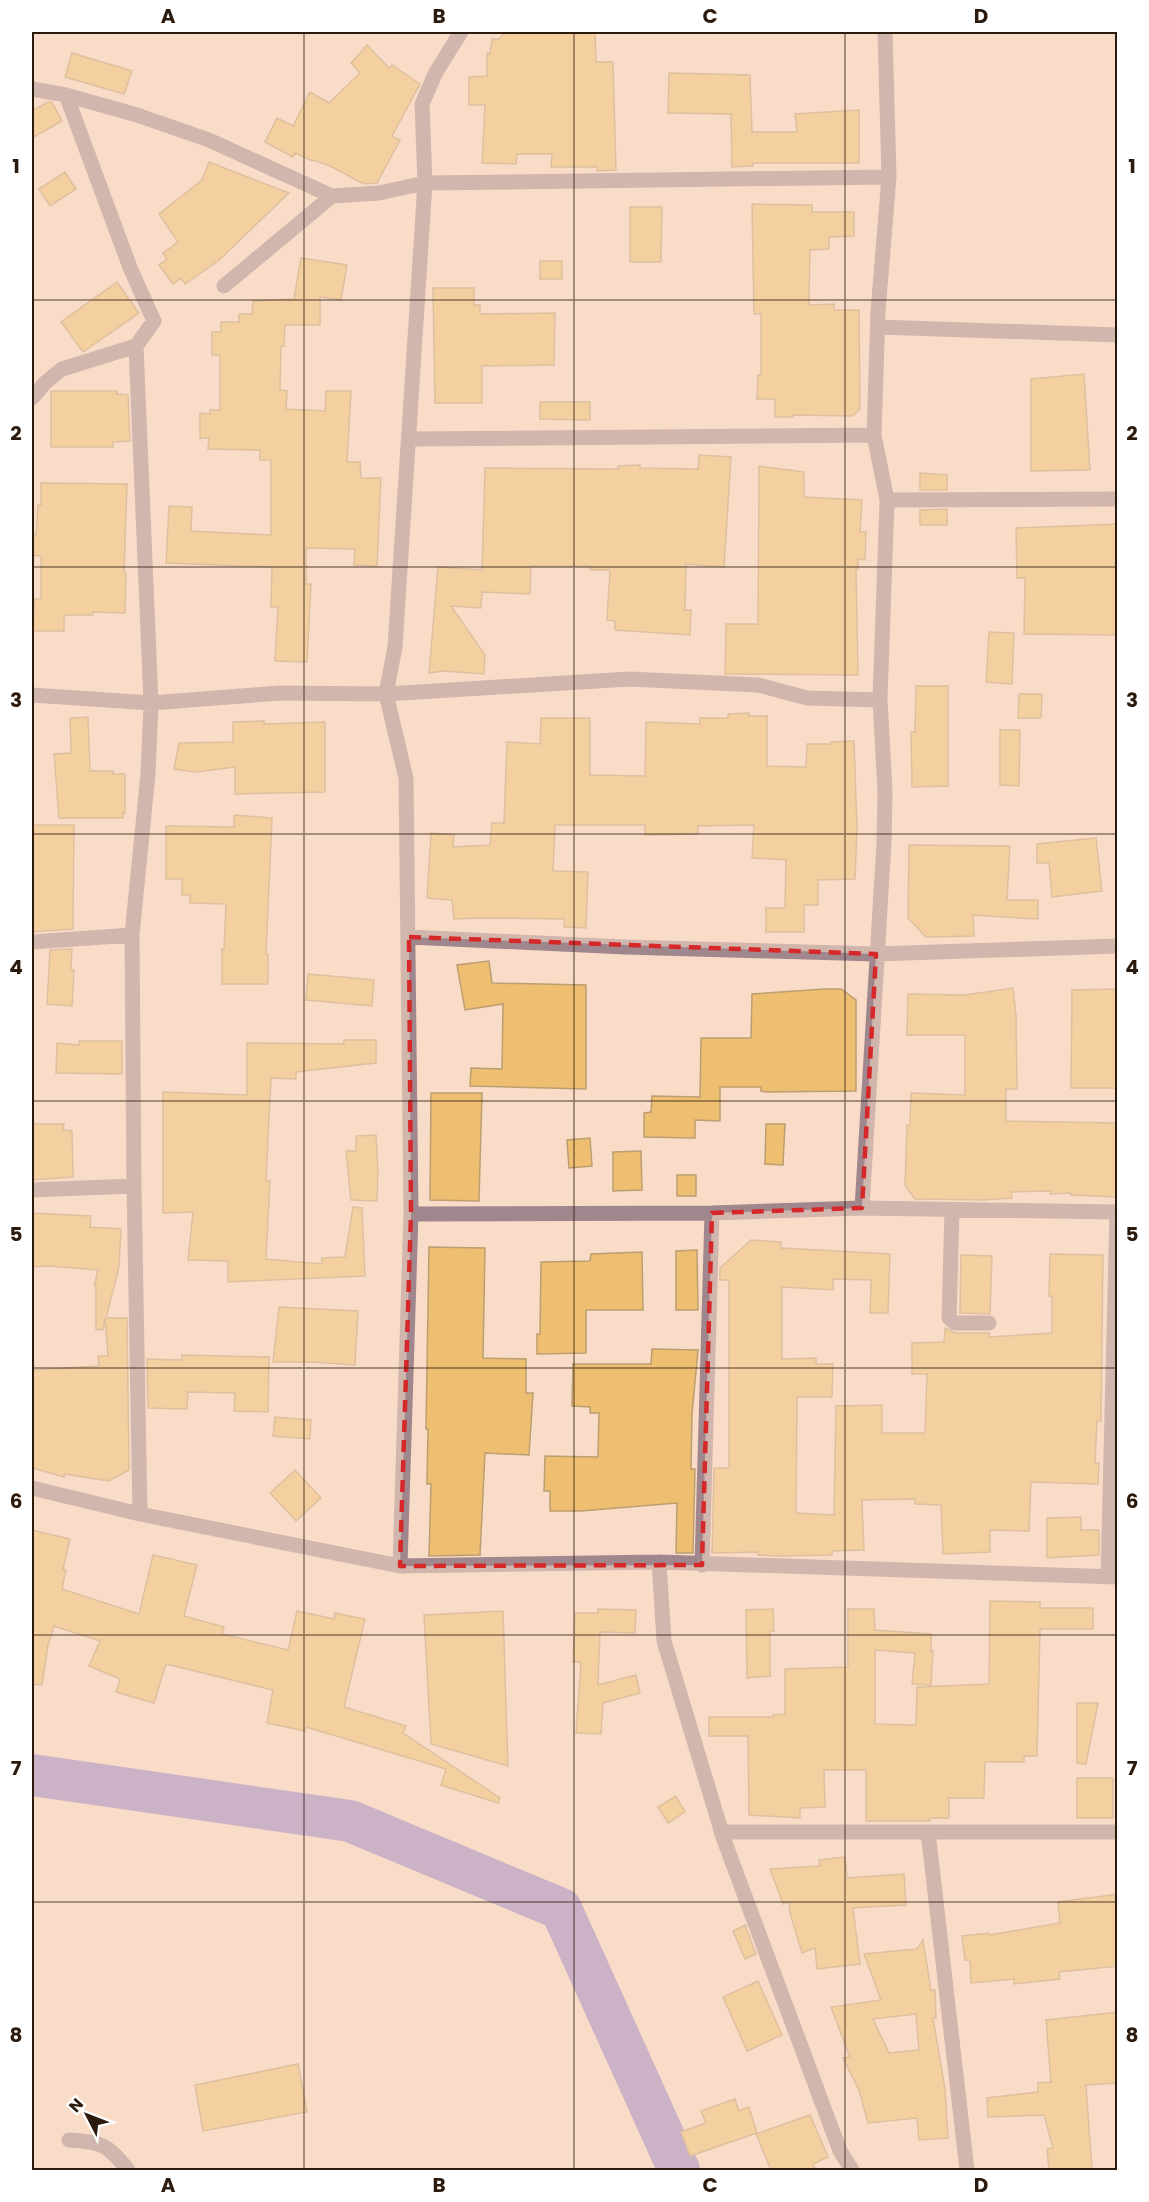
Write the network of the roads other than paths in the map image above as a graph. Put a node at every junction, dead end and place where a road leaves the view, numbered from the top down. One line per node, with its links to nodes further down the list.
1 (461, 32): 6 (street)
2 (885, 32): 5 (street)
3 (32, 89): 4 (street)
4 (66, 95): 7 (street); 11 (street)
5 (889, 177): 6 (street); 9 (street)
6 (425, 183): 7 (street); 14 (street)
7 (332, 196): 8 (street)
8 (224, 286)
9 (878, 327): 10 (street); 13 (street)
10 (1118, 335)
11 (136, 346): 12 (street); 20 (street)
12 (32, 398)
13 (874, 435): 14 (street); 16 (street)
14 (410, 439): 17 (street)
15 (1118, 499): 16 (street)
16 (887, 500): 19 (street)
17 (386, 694): 19 (street); 20 (street); 22 (street)
18 (32, 695): 20 (street)
19 (880, 700): 25 (street)
20 (151, 703): 21 (street)
21 (132, 935): 23 (street); 26 (street)
22 (409, 937): 25 (street); 31 (street)
23 (32, 942)
24 (1118, 946): 25 (street)
25 (876, 954): 28 (street)
26 (134, 1186): 27 (street); 35 (street)
27 (32, 1190)
28 (862, 1208): 29 (street); 32 (street)
29 (952, 1210): 30 (street); 33 (street)
30 (1117, 1212): 39 (street)
31 (411, 1214): 32 (street); 38 (street)
32 (712, 1214): 37 (street)
33 (989, 1323)
34 (32, 1488): 35 (street)
35 (140, 1514): 38 (street)
36 (659, 1562): 37 (street); 38 (street); 40 (street)
37 (702, 1565): 39 (street)
38 (400, 1566)
39 (1113, 1577)
40 (721, 1832): 41 (street); 45 (street)
41 (928, 1832): 42 (street); 46 (street)
42 (1118, 1832)
43 (69, 2140): 44 (street)
44 (128, 2170)
45 (852, 2170)
46 (967, 2170)

